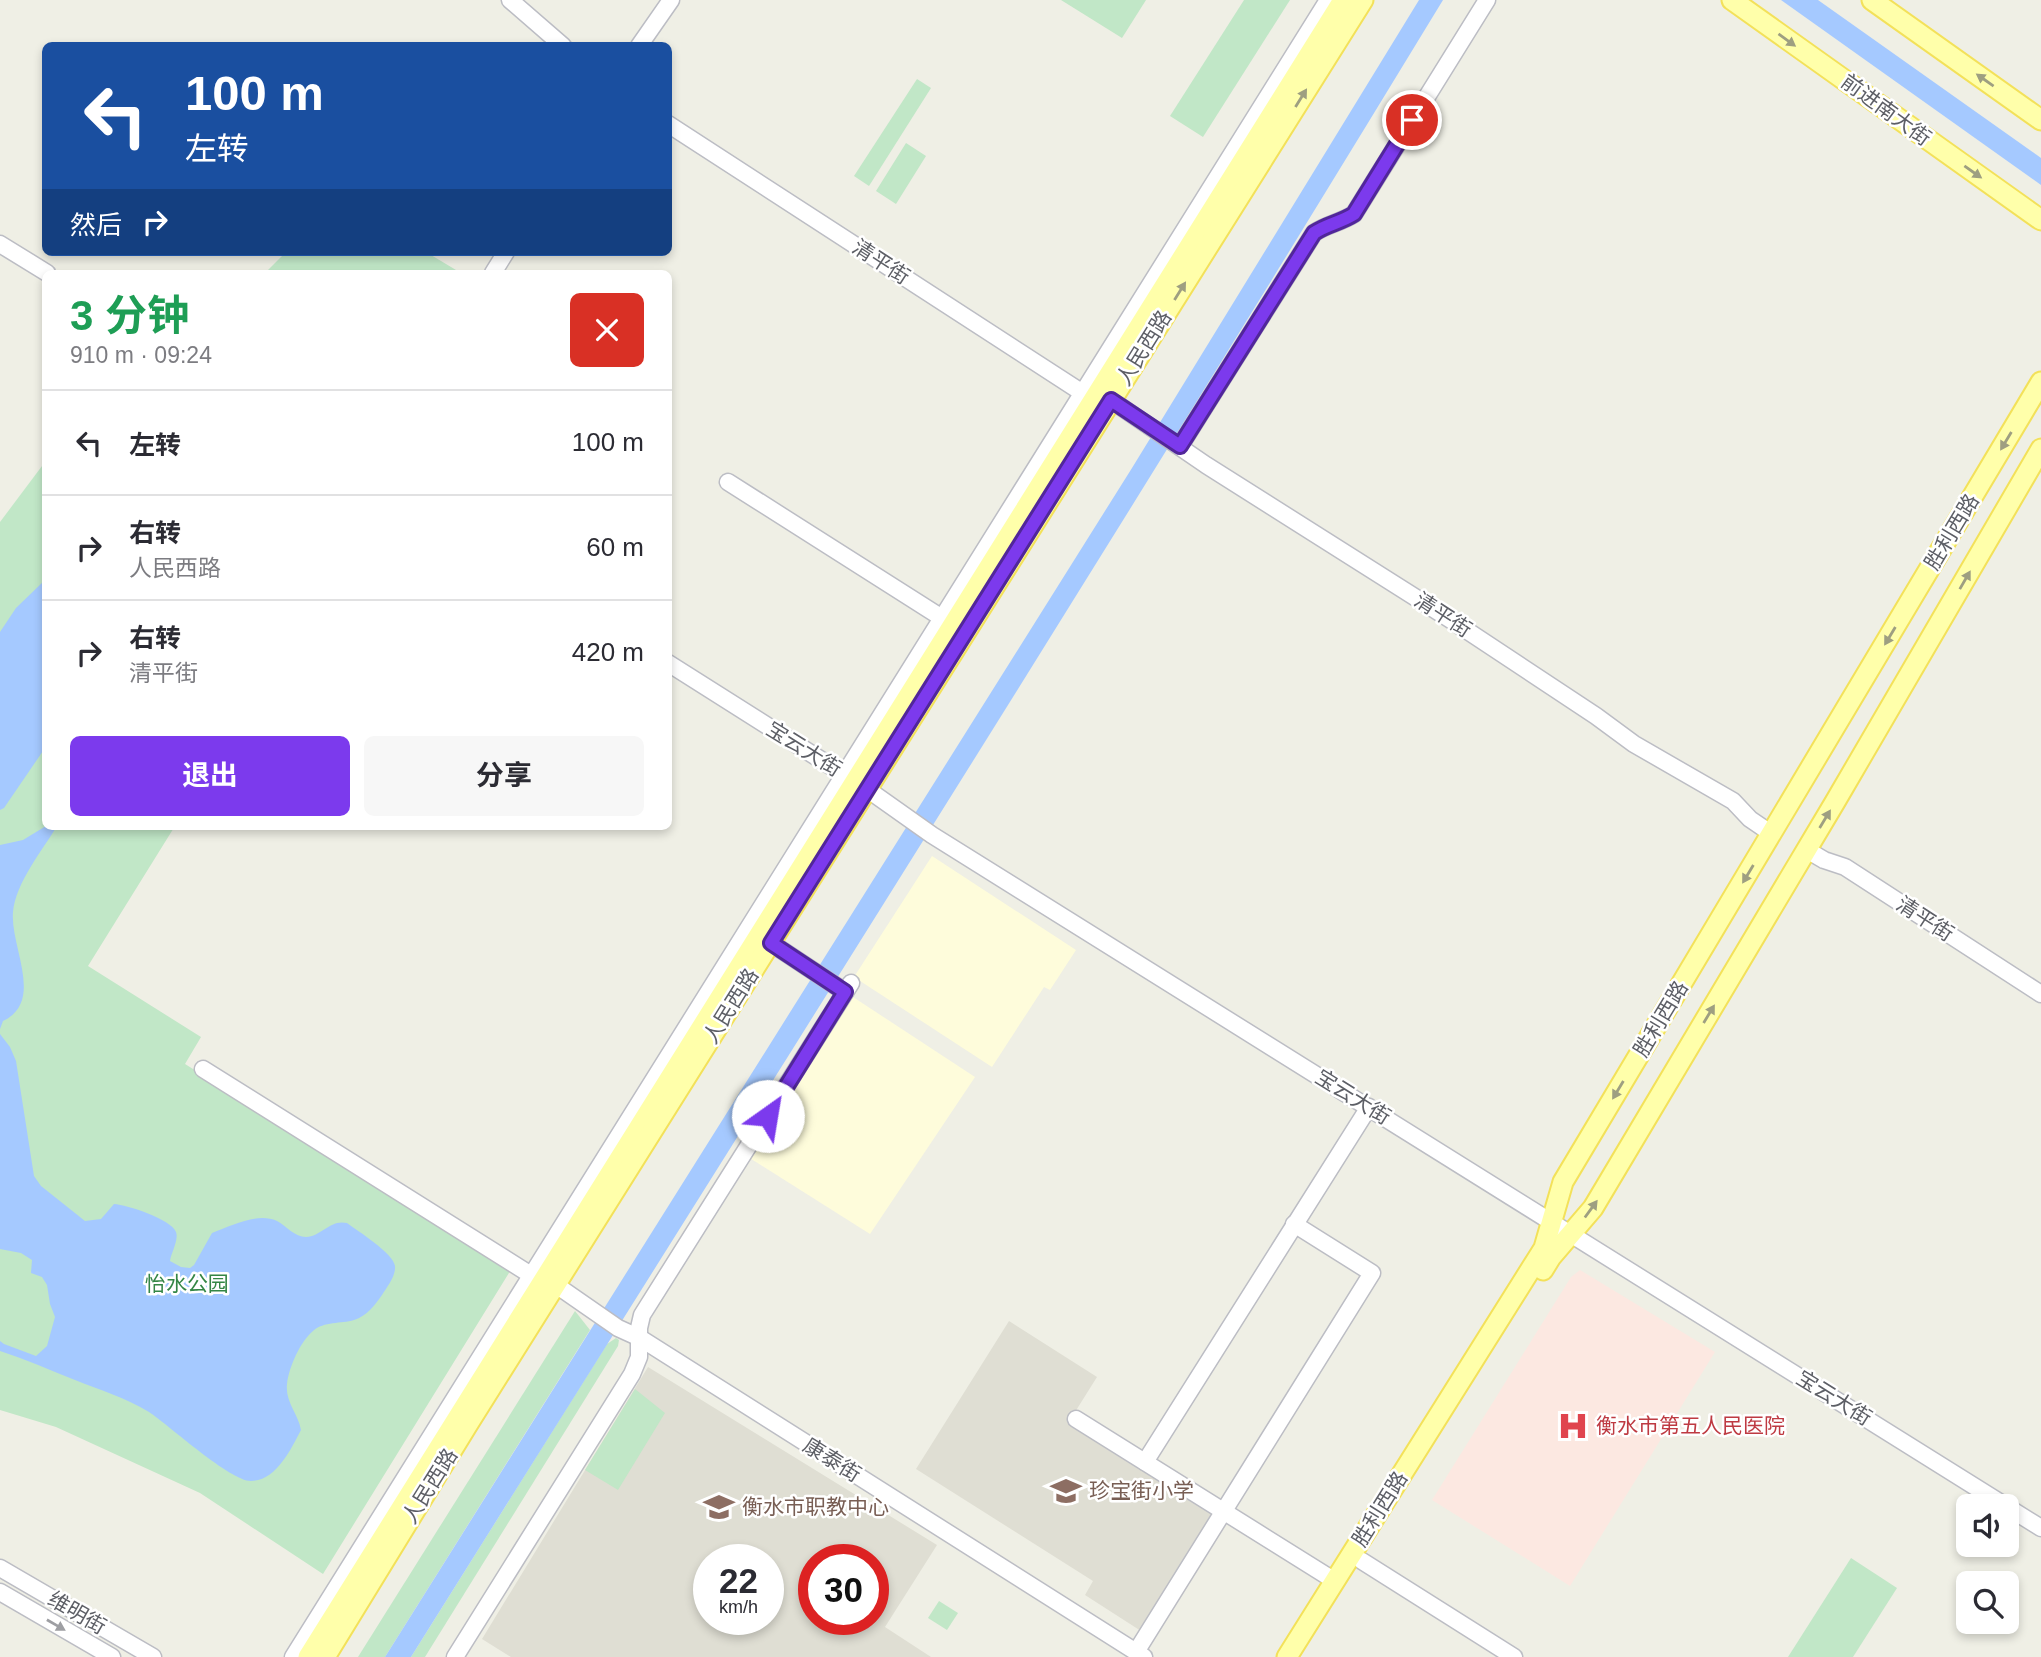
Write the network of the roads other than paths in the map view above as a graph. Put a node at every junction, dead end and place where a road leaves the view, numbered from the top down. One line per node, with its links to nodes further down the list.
1 (510, 0): 9 (street)
2 (671, 0): 10 (street)
3 (1328, 0): 17 (street)
4 (1343, 0): 17 (main road, 人民西路)
5 (1363, 0): 17 (main road, 人民西路, one-way to 5)
6 (1487, 0): 18 (street)
7 (1732, 0): 13 (main road, 前进南大街, one-way to 13)
8 (1872, 0): 11 (main road, one-way to 8)
9 (558, 42)
10 (642, 42)
11 (2041, 120)
12 (672, 127): 17 (street, 清平街)
13 (2041, 220)
14 (0, 244): 15 (street)
15 (42, 270)
16 (2041, 382): 24 (main road, 胜利西路, one-way to 24)
17 (1096, 398): 18 (street, 清平街); 21 (main road, 人民西路); 23 (main road, 人民西路)
18 (1178, 445): 24 (street, 清平街)
19 (2041, 449): 25 (main road, 胜利西路, one-way to 19)
20 (728, 482): 21 (street)
21 (947, 621): 23 (main road, 人民西路)
22 (672, 666): 23 (street, 宝云大街)
23 (856, 782): 26 (main road, 人民西路); 29 (street, 宝云大街); 33 (street); 48 (main road, 人民西路)
24 (1772, 834): 30 (main road, 胜利西路, one-way to 30)
25 (1807, 849): 27 (street, 清平街); 32 (main road, 胜利西路, one-way to 25)
26 (771, 943): 34 (main road, 人民西路); 35 (street)
27 (2041, 994)
28 (203, 1069): 33 (street)
29 (1369, 1107): 30 (street, 宝云大街); 31 (street)
30 (1551, 1221): 32 (street, 宝云大街); 42 (main road, 胜利西路)
31 (1294, 1224): 37 (street); 38 (street)
32 (1571, 1233): 39 (street, 宝云大街); 40 (main road, 胜利西路)
33 (531, 1275): 47 (street)
34 (556, 1285): 35 (street, 康泰街); 49 (main road, 人民西路)
35 (640, 1338): 44 (street, 康泰街); 50 (street)
36 (1076, 1419): 37 (street)
37 (1145, 1462): 38 (street)
38 (1224, 1511): 42 (street); 44 (street)
39 (2041, 1528)
40 (1362, 1561): 52 (main road, 胜利西路); 53 (street)
41 (0, 1568): 46 (street, 维明街)
42 (1335, 1581): 51 (main road, 胜利西路)
43 (0, 1592): 45 (street, 维明街, one-way to 45)
44 (1140, 1654)
45 (112, 1657)
46 (153, 1657)
47 (293, 1657)
48 (308, 1657)
49 (325, 1657)
50 (455, 1657)
51 (1287, 1657)
52 (1302, 1657)
53 (1514, 1657)

